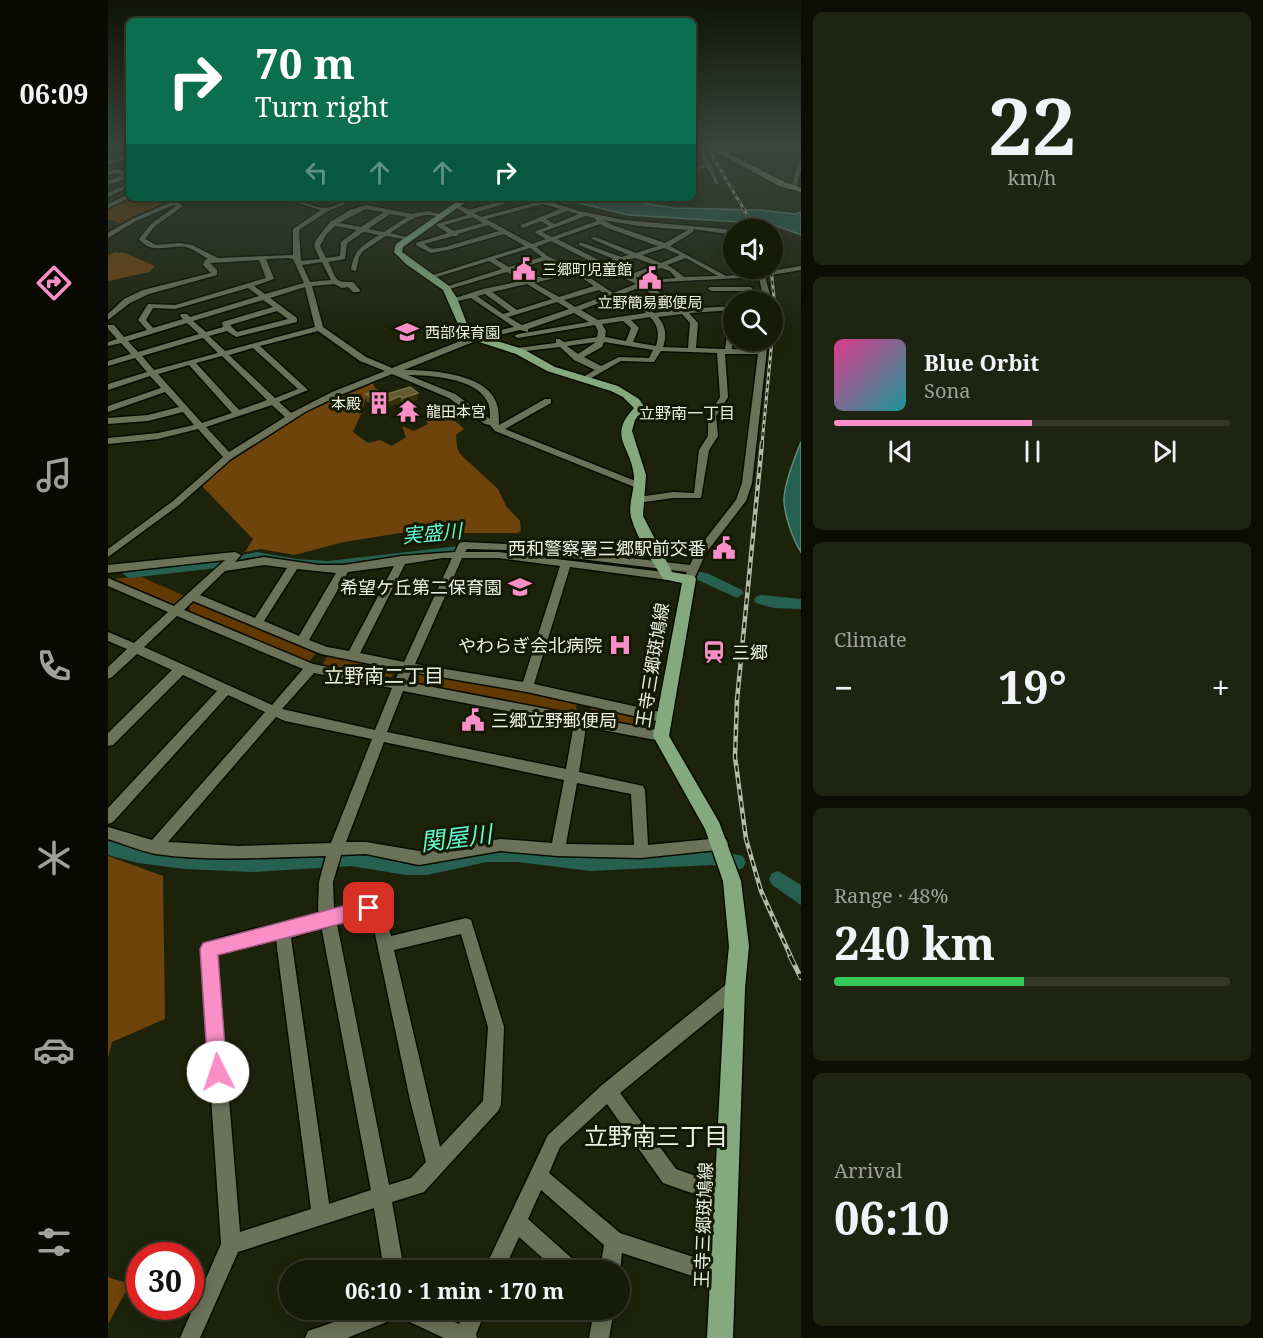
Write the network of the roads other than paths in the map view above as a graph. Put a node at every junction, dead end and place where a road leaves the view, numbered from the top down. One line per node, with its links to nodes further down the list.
1 (162, 207): 34 (street)
2 (179, 207): 52 (street)
3 (317, 207): 14 (street)
4 (332, 207): 14 (street)
5 (362, 207): 24 (street)
6 (369, 207): 15 (street)
7 (395, 207): 17 (street)
8 (455, 207): 19 (main road)
9 (460, 207): 18 (street)
10 (492, 207): 18 (street)
11 (514, 207): 18 (street)
12 (561, 207): 13 (street)
13 (566, 209): 16 (street); 21 (street)
14 (326, 210): 20 (street)
15 (390, 211): 17 (street); 28 (street)
16 (586, 214): 22 (street); 26 (street)
17 (408, 215): 19 (street); 33 (street)
18 (474, 215): 23 (street); 32 (street)
19 (441, 216): 36 (main road)
20 (312, 219): 24 (street); 54 (street)
21 (541, 219): 25 (street); 26 (street)
22 (598, 219): 27 (street); 29 (street); 37 (street)
23 (488, 223): 30 (street); 32 (street)
24 (334, 224): 28 (street); 53 (street)
25 (523, 226)
26 (554, 226): 37 (street)
27 (692, 228): 31 (street); 42 (street)
28 (362, 229): 33 (street); 49 (street)
29 (611, 229): 35 (street); 42 (street)
30 (504, 232): 38 (street); 41 (street)
31 (723, 232)
32 (452, 233): 38 (street); 38 (street)
33 (384, 234): 36 (street); 47 (street)
34 (108, 236)
35 (593, 238): 39 (street); 40 (street)
36 (407, 239): 63 (main road)
37 (550, 240): 41 (street); 43 (street)
38 (468, 242)
39 (606, 243): 44 (street); 45 (street)
40 (581, 244): 43 (street); 55 (street)
41 (531, 246): 50 (street); 51 (street)
42 (664, 246): 44 (street); 46 (street)
43 (570, 250): 56 (street)
44 (645, 253): 45 (street)
45 (637, 256): 55 (street); 57 (street)
46 (685, 256): 57 (street); 64 (street)
47 (356, 257): 49 (street); 60 (street)
48 (262, 258): 52 (street); 54 (street); 74 (street)
49 (343, 258): 53 (street)
50 (547, 258): 61 (street); 62 (street)
51 (490, 259): 61 (street); 63 (street)
52 (216, 260): 96 (street)
53 (325, 260): 54 (street); 69 (street)
54 (297, 261): 71 (street)
55 (625, 261): 56 (street)
56 (602, 264): 62 (street); 65 (street)
57 (661, 266): 65 (street); 66 (street)
58 (801, 267): 59 (street)
59 (783, 269)
60 (354, 270)
61 (507, 270): 68 (street); 75 (street)
62 (576, 272): 68 (street); 76 (street)
63 (431, 277): 75 (main road)
64 (723, 277)
65 (628, 278): 72 (street)
66 (681, 278): 72 (street); 73 (street)
67 (723, 279): 73 (street)
68 (527, 281): 78 (street); 84 (street)
69 (335, 282): 70 (street); 77 (street)
70 (325, 283): 71 (street); 81 (street)
71 (308, 284): 83 (street); 102 (street)
72 (642, 284): 80 (street); 86 (street)
73 (711, 284): 79 (street); 87 (street)
74 (250, 286): 83 (street); 88 (street)
75 (446, 288): 85 (main road)
76 (600, 288): 80 (street); 84 (street)
77 (356, 290)
78 (486, 291): 82 (street); 92 (street)
79 (748, 291)
80 (615, 293): 86 (street); 91 (street)
81 (339, 295)
82 (472, 295): 85 (street); 95 (street)
83 (263, 297): 89 (street); 98 (street)
84 (557, 299): 91 (street); 92 (street)
85 (453, 300): 108 (main road)
86 (654, 304): 93 (street); 94 (street)
87 (723, 306)
88 (174, 307): 98 (street); 104 (street)
89 (278, 308): 101 (street); 101 (street)
90 (723, 308): 93 (street)
91 (576, 310): 99 (street); 103 (street)
92 (515, 312): 95 (street)
93 (684, 312): 94 (street); 117 (street)
94 (653, 315): 97 (street); 115 (street)
95 (504, 316): 103 (street)
96 (108, 318)
97 (625, 318): 99 (street); 113 (street)
98 (188, 321): 104 (street); 107 (street)
99 (597, 322): 105 (street); 109 (street)
100 (108, 327): 110 (street)
101 (228, 328): 107 (street)
102 (319, 328): 114 (street); 126 (street)
103 (521, 328): 105 (street); 106 (street)
104 (152, 331): 110 (street)
105 (534, 333): 106 (street); 112 (street)
106 (494, 334): 108 (street)
107 (203, 335): 120 (street); 121 (street)
108 (476, 338): 116 (main road); 126 (street)
109 (601, 339): 112 (street); 113 (street); 122 (street)
110 (122, 340): 111 (street); 121 (street)
111 (108, 344)
112 (561, 344): 116 (street); 122 (street)
113 (628, 344): 115 (street)
114 (255, 346): 120 (street); 131 (street)
115 (658, 349): 117 (street); 125 (street)
116 (517, 350): 128 (main road)
117 (692, 351): 118 (street)
118 (724, 352): 119 (street); 143 (street)
119 (762, 352): 153 (street)
120 (223, 354): 123 (street); 131 (street)
121 (136, 356): 124 (street); 127 (street)
122 (577, 358): 125 (street)
123 (190, 362): 127 (street); 135 (street)
124 (108, 364)
125 (600, 369): 128 (street)
126 (394, 372): 136 (street); 138 (street); 138 (street)
127 (151, 373): 129 (street); 130 (street)
128 (586, 379): 142 (main road)
129 (108, 387)
130 (166, 389): 133 (street); 134 (street)
131 (272, 401): 135 (street); 136 (street)
132 (548, 401): 138 (street)
133 (108, 409)
134 (183, 409): 137 (street); 139 (street)
135 (237, 413): 139 (street)
136 (290, 417): 141 (street)
137 (108, 421)
138 (497, 426): 142 (street)
139 (199, 427): 140 (street); 141 (street)
140 (108, 441)
141 (228, 457): 145 (street)
142 (640, 486): 143 (main road)
143 (638, 500): 152 (main road)
144 (461, 550): 146 (street); 147 (street); 162 (street)
145 (108, 554)
146 (565, 559): 152 (street); 167 (street)
147 (402, 560): 150 (street); 161 (street)
148 (227, 564): 149 (street); 151 (street); 155 (street)
149 (293, 567): 150 (street); 157 (street)
150 (344, 568): 159 (street)
151 (108, 569)
152 (666, 570): 153 (main road)
153 (691, 574): 170 (main road, 王寺三郷斑鳩線)
154 (108, 582): 156 (street)
155 (190, 596): 156 (street); 157 (street)
156 (175, 612): 160 (street); 163 (street)
157 (257, 623): 159 (street)
158 (108, 636): 160 (street)
159 (302, 641): 161 (street)
160 (136, 648): 164 (street); 165 (street)
161 (353, 656): 162 (street)
162 (407, 667): 166 (street); 167 (street)
163 (311, 668): 166 (street); 169 (street)
164 (180, 669): 168 (street); 174 (street)
165 (108, 674)
166 (399, 685): 171 (street); 172 (street)
167 (527, 687): 170 (street)
168 (225, 690): 169 (street); 176 (street)
169 (273, 711): 172 (street); 178 (street)
170 (665, 718): 173 (main road, 王寺三郷斑鳩線)
171 (581, 721): 173 (street); 175 (street)
172 (381, 735): 175 (street); 182 (street)
173 (661, 736): 181 (main road, 王寺三郷斑鳩線)
174 (108, 741)
175 (572, 775): 179 (street); 180 (street)
176 (108, 818)
177 (108, 833): 178 (street)
178 (155, 847): 182 (street)
179 (558, 850): 180 (street); 182 (street)
180 (641, 852): 181 (street)
181 (724, 854): 185 (main road, 王寺三郷斑鳩線)
182 (333, 856): 189 (street)
183 (288, 931): 184 (street, bridge); 191 (street); 194 (street)
184 (386, 945): 187 (street); 187 (street)
185 (735, 988): 186 (street); 190 (main road, 王寺三郷斑鳩線)
186 (608, 1091): 188 (street); 190 (street)
187 (436, 1166): 189 (street)
188 (538, 1176): 192 (street); 193 (street)
189 (382, 1195): 191 (street); 195 (street)
190 (726, 1196): 199 (main road, 王寺三郷斑鳩線)
191 (321, 1215): 194 (street)
192 (517, 1222): 196 (street); 197 (street)
193 (614, 1241): 198 (street); 199 (street)
194 (231, 1244): 206 (street)
195 (392, 1260)
196 (499, 1260)
197 (559, 1260)
198 (611, 1260)
199 (723, 1276): 209 (main road, 王寺三郷斑鳩線)
200 (375, 1320): 204 (street)
201 (427, 1320): 205 (street)
202 (472, 1320): 205 (street)
203 (602, 1320): 208 (street)
204 (354, 1332): 207 (street)
205 (464, 1337)
206 (190, 1338)
207 (315, 1338)
208 (599, 1338)
209 (720, 1338)

